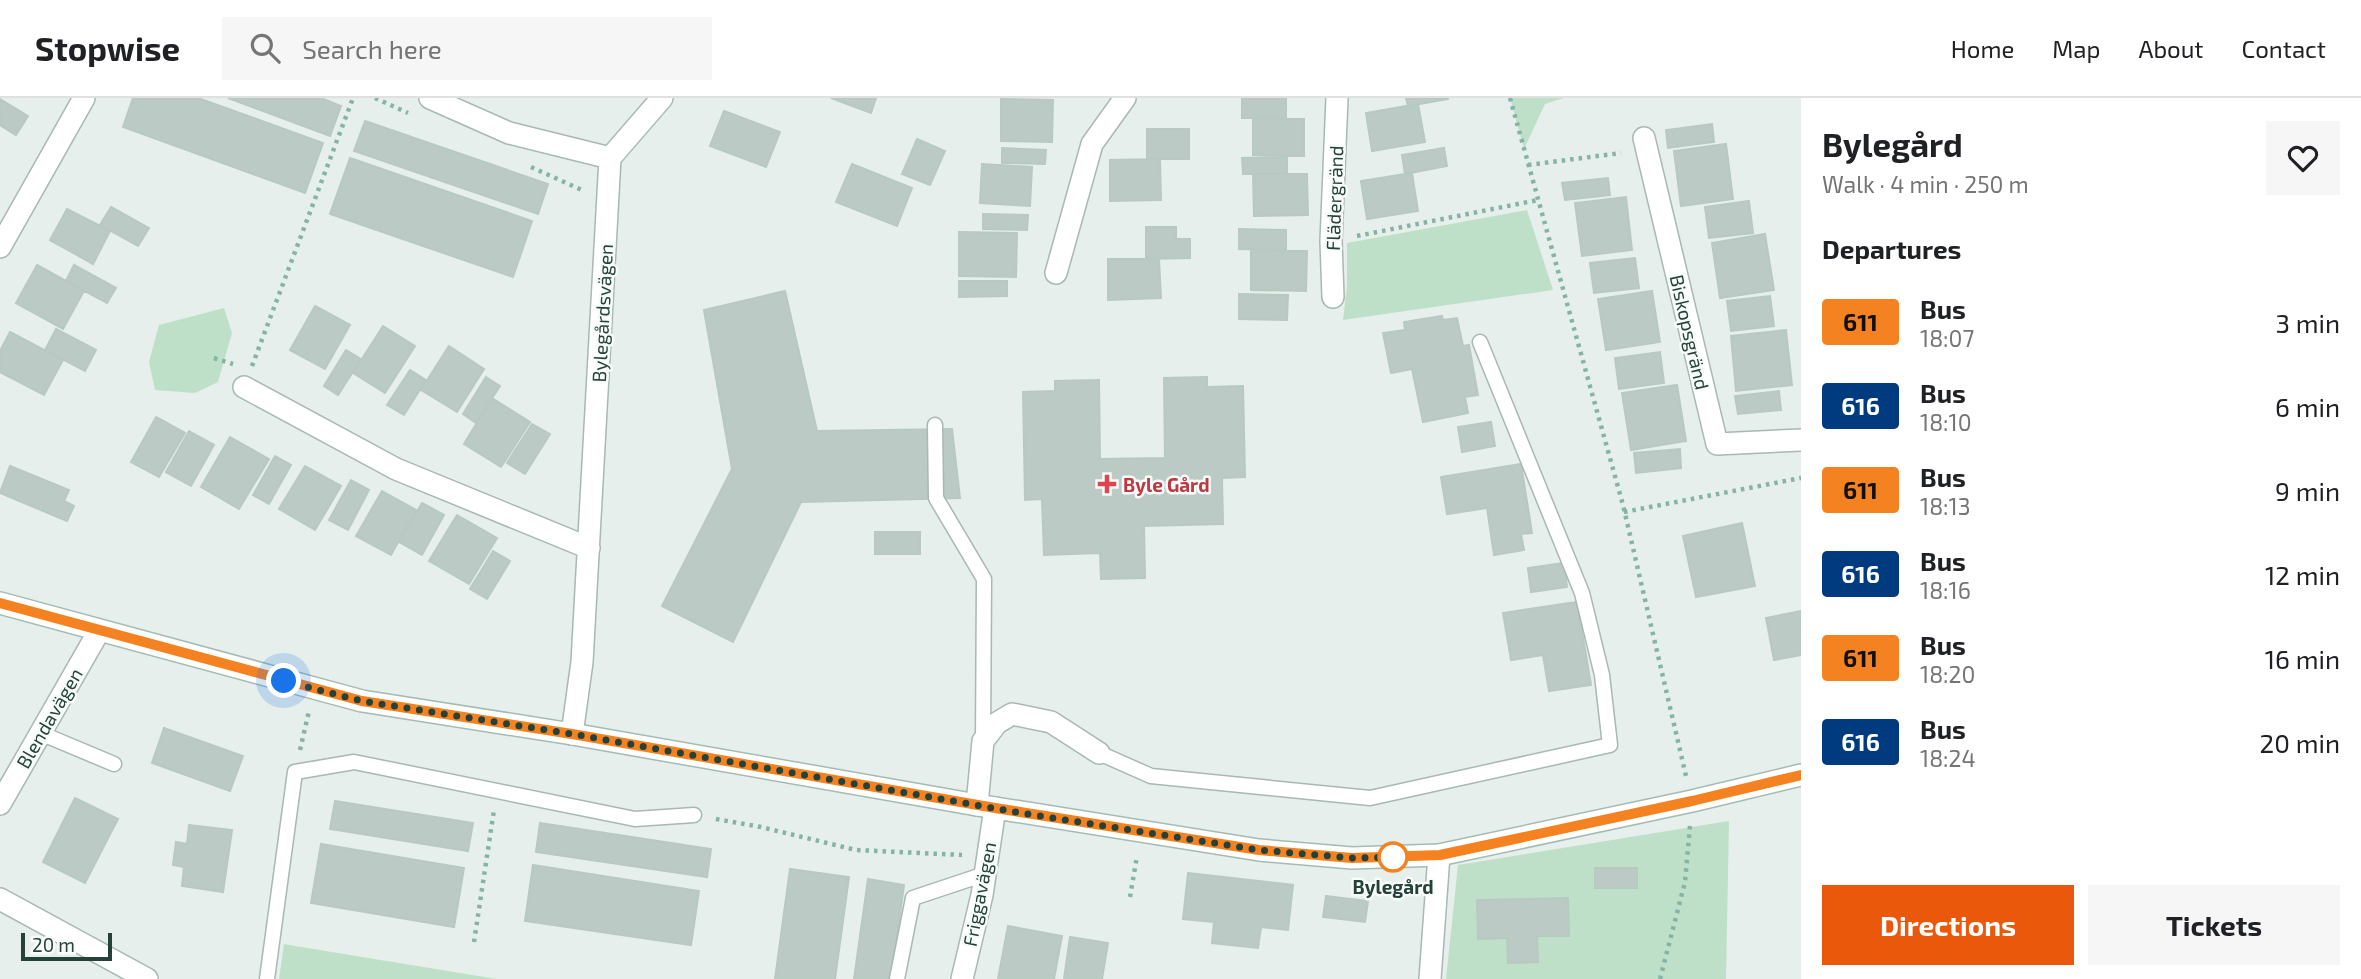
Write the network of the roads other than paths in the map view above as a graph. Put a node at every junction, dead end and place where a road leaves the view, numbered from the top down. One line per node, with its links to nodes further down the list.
1 (84, 98): 8 (street)
2 (430, 98): 7 (street)
3 (662, 98): 7 (street)
4 (1125, 98): 9 (street)
5 (1337, 98): 10 (street, Flädergränd)
6 (1645, 144): 14 (street, Biskopsgränd)
7 (610, 158): 15 (street, Bylegårdsvägen)
8 (0, 247)
9 (1056, 273)
10 (1333, 297)
11 (1480, 342): 21 (lane)
12 (249, 390): 15 (street)
13 (935, 425): 20 (lane)
14 (1801, 440)
15 (589, 548): 19 (street, Bylegårdsvägen)
16 (0, 603): 17 (street)
17 (99, 631): 18 (street, Blendavägen); 19 (street)
18 (40, 733): 22 (lane); 24 (street, Blendavägen)
19 (572, 734): 25 (street)
20 (983, 740): 21 (street); 25 (street, Friggavägen)
21 (1099, 753)
22 (114, 764)
23 (1801, 775): 27 (street)
24 (0, 804)
25 (986, 807): 27 (street); 28 (street, Friggavägen)
26 (694, 815): 31 (lane)
27 (1440, 855): 34 (street)
28 (986, 865): 32 (lane); 33 (street, Friggavägen)
29 (0, 899): 30 (street)
30 (147, 979)
31 (267, 979)
32 (897, 979)
33 (962, 979)
34 (1430, 979)

